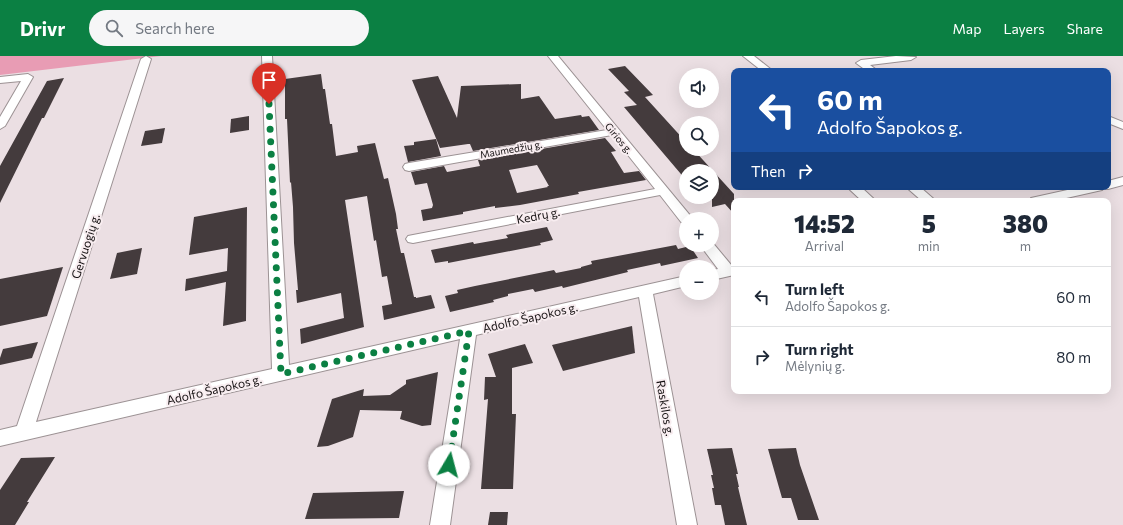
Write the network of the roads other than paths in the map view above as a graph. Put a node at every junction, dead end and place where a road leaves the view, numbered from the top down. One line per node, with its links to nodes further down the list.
1 (267, 56): 32 (street)
2 (553, 56): 12 (street, Girios g.)
3 (748, 56): 6 (street)
4 (911, 57): 7 (street)
5 (146, 60): 33 (street, Gervuogių g.)
6 (764, 68)
7 (868, 68)
8 (0, 80): 10 (street)
9 (1111, 120): 11 (street)
10 (0, 126)
11 (1123, 126)
12 (614, 132): 13 (street, Maumedžių g.); 19 (street, Girios g.)
13 (409, 167)
14 (1123, 181): 15 (street)
15 (1111, 184)
16 (857, 190): 20 (street)
17 (916, 190): 21 (street)
18 (1062, 190): 22 (street)
19 (663, 191): 23 (street, Girios g.); 24 (street, Kedrų g.)
20 (866, 198)
21 (926, 198)
22 (1043, 198)
23 (680, 212)
24 (413, 238)
25 (714, 252): 26 (street)
26 (731, 270)
27 (731, 271): 28 (street)
28 (719, 274)
29 (679, 283): 30 (street, Adolfo Šapokos g.)
30 (646, 291): 31 (street, Adolfo Šapokos g.); 36 (street, Raskilos g.)
31 (469, 331): 32 (street, Adolfo Šapokos g.); 35 (street)
32 (281, 374): 33 (street, Adolfo Šapokos g.)
33 (24, 432): 34 (street, Adolfo Šapokos g.)
34 (1, 439)
35 (440, 525)
36 (687, 525)

